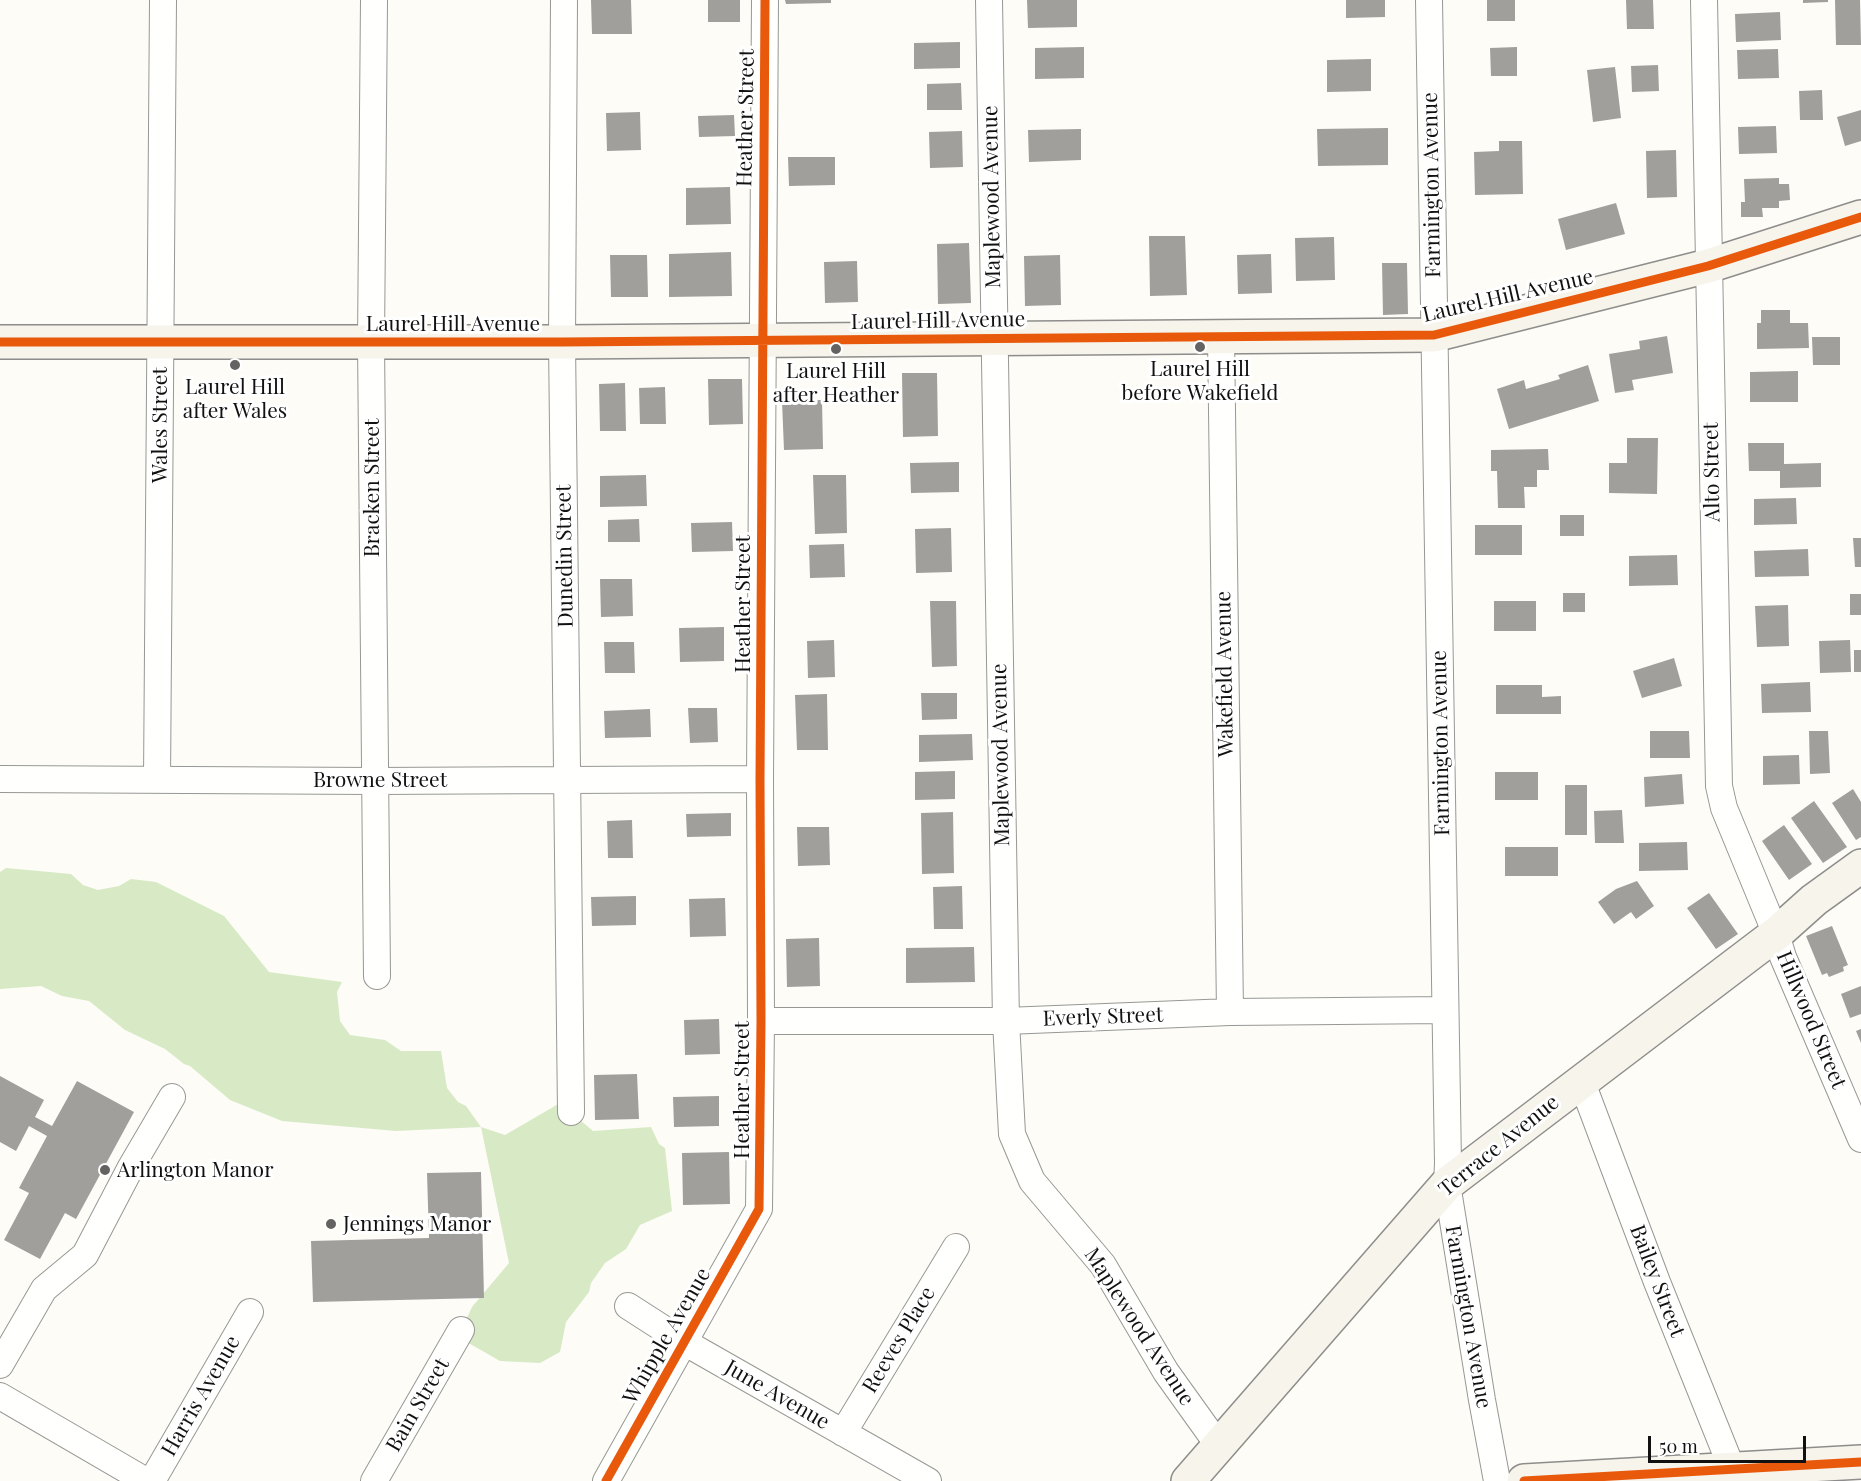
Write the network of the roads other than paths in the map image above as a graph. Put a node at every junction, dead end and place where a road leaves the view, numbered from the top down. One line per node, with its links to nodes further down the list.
1 (163, 0): 17 (street, Wales Street)
2 (374, 0): 15 (street, Bracken Street)
3 (564, 0): 16 (street, Dunedin Street)
4 (765, 0): 13 (street, Heather Street)
5 (989, 0): 12 (street, Maplewood Avenue)
6 (1429, 0): 10 (street, Farmington Avenue)
7 (1704, 0): 9 (street, Alto Street)
8 (1861, 217): 9 (street, Laurel Hill Avenue)
9 (1708, 266): 10 (street, Laurel Hill Avenue); 24 (street, Alto Street)
10 (1434, 335): 11 (street, Laurel Hill Avenue); 26 (street, Farmington Avenue)
11 (1221, 336): 12 (street, Laurel Hill Avenue); 27 (street, Wakefield Avenue)
12 (994, 338): 13 (street, Laurel Hill Avenue); 29 (street, Maplewood Avenue)
13 (762, 340): 16 (street, Laurel Hill Avenue); 20 (street, Heather Street)
14 (0, 342): 17 (street, Laurel Hill Avenue)
15 (371, 342): 16 (street, Laurel Hill Avenue); 17 (street, Laurel Hill Avenue); 22 (street, Bracken Street)
16 (562, 342): 21 (street, Dunedin Street)
17 (161, 343): 19 (street, Wales Street)
18 (0, 779): 19 (street, Browne Street)
19 (158, 779): 22 (street, Browne Street)
20 (760, 779): 21 (street, Browne Street); 28 (street, Heather Street)
21 (567, 780): 22 (street, Browne Street); 32 (street, Dunedin Street)
22 (375, 781): 25 (street, Bracken Street)
23 (1861, 866): 24 (street, Terrace Avenue)
24 (1776, 934): 30 (street, Terrace Avenue); 33 (street, Hillwood Street)
25 (377, 976)
26 (1445, 1011): 27 (street, Everly Street); 34 (street, Farmington Avenue)
27 (1230, 1012): 29 (street, Everly Street)
28 (761, 1021): 29 (street, Everly Street); 35 (street, Heather Street)
29 (1006, 1021): 44 (street, Maplewood Avenue)
30 (1581, 1080): 34 (street, Terrace Avenue); 46 (street, Bailey Street)
31 (172, 1097): 41 (street)
32 (571, 1112)
33 (1861, 1139)
34 (1447, 1184): 44 (street, Terrace Avenue); 53 (street, Farmington Avenue)
35 (759, 1209): 40 (street, Whipple Avenue)
36 (956, 1246): 43 (street, Reeves Place)
37 (628, 1306): 40 (street, June Avenue)
38 (250, 1312): 48 (street, Harris Avenue)
39 (461, 1330): 49 (street, Bain Street)
40 (684, 1342): 43 (street, June Avenue); 50 (street, Whipple Avenue)
41 (0, 1365)
42 (0, 1395): 47 (street)
43 (843, 1434): 51 (street, June Avenue)
44 (1219, 1446): 52 (street, Terrace Avenue)
45 (1861, 1462): 46 (street)
46 (1735, 1475): 54 (street)
47 (146, 1481)
48 (152, 1481)
49 (374, 1481)
50 (606, 1481)
51 (928, 1481)
52 (1188, 1481)
53 (1497, 1481)
54 (1524, 1481)

